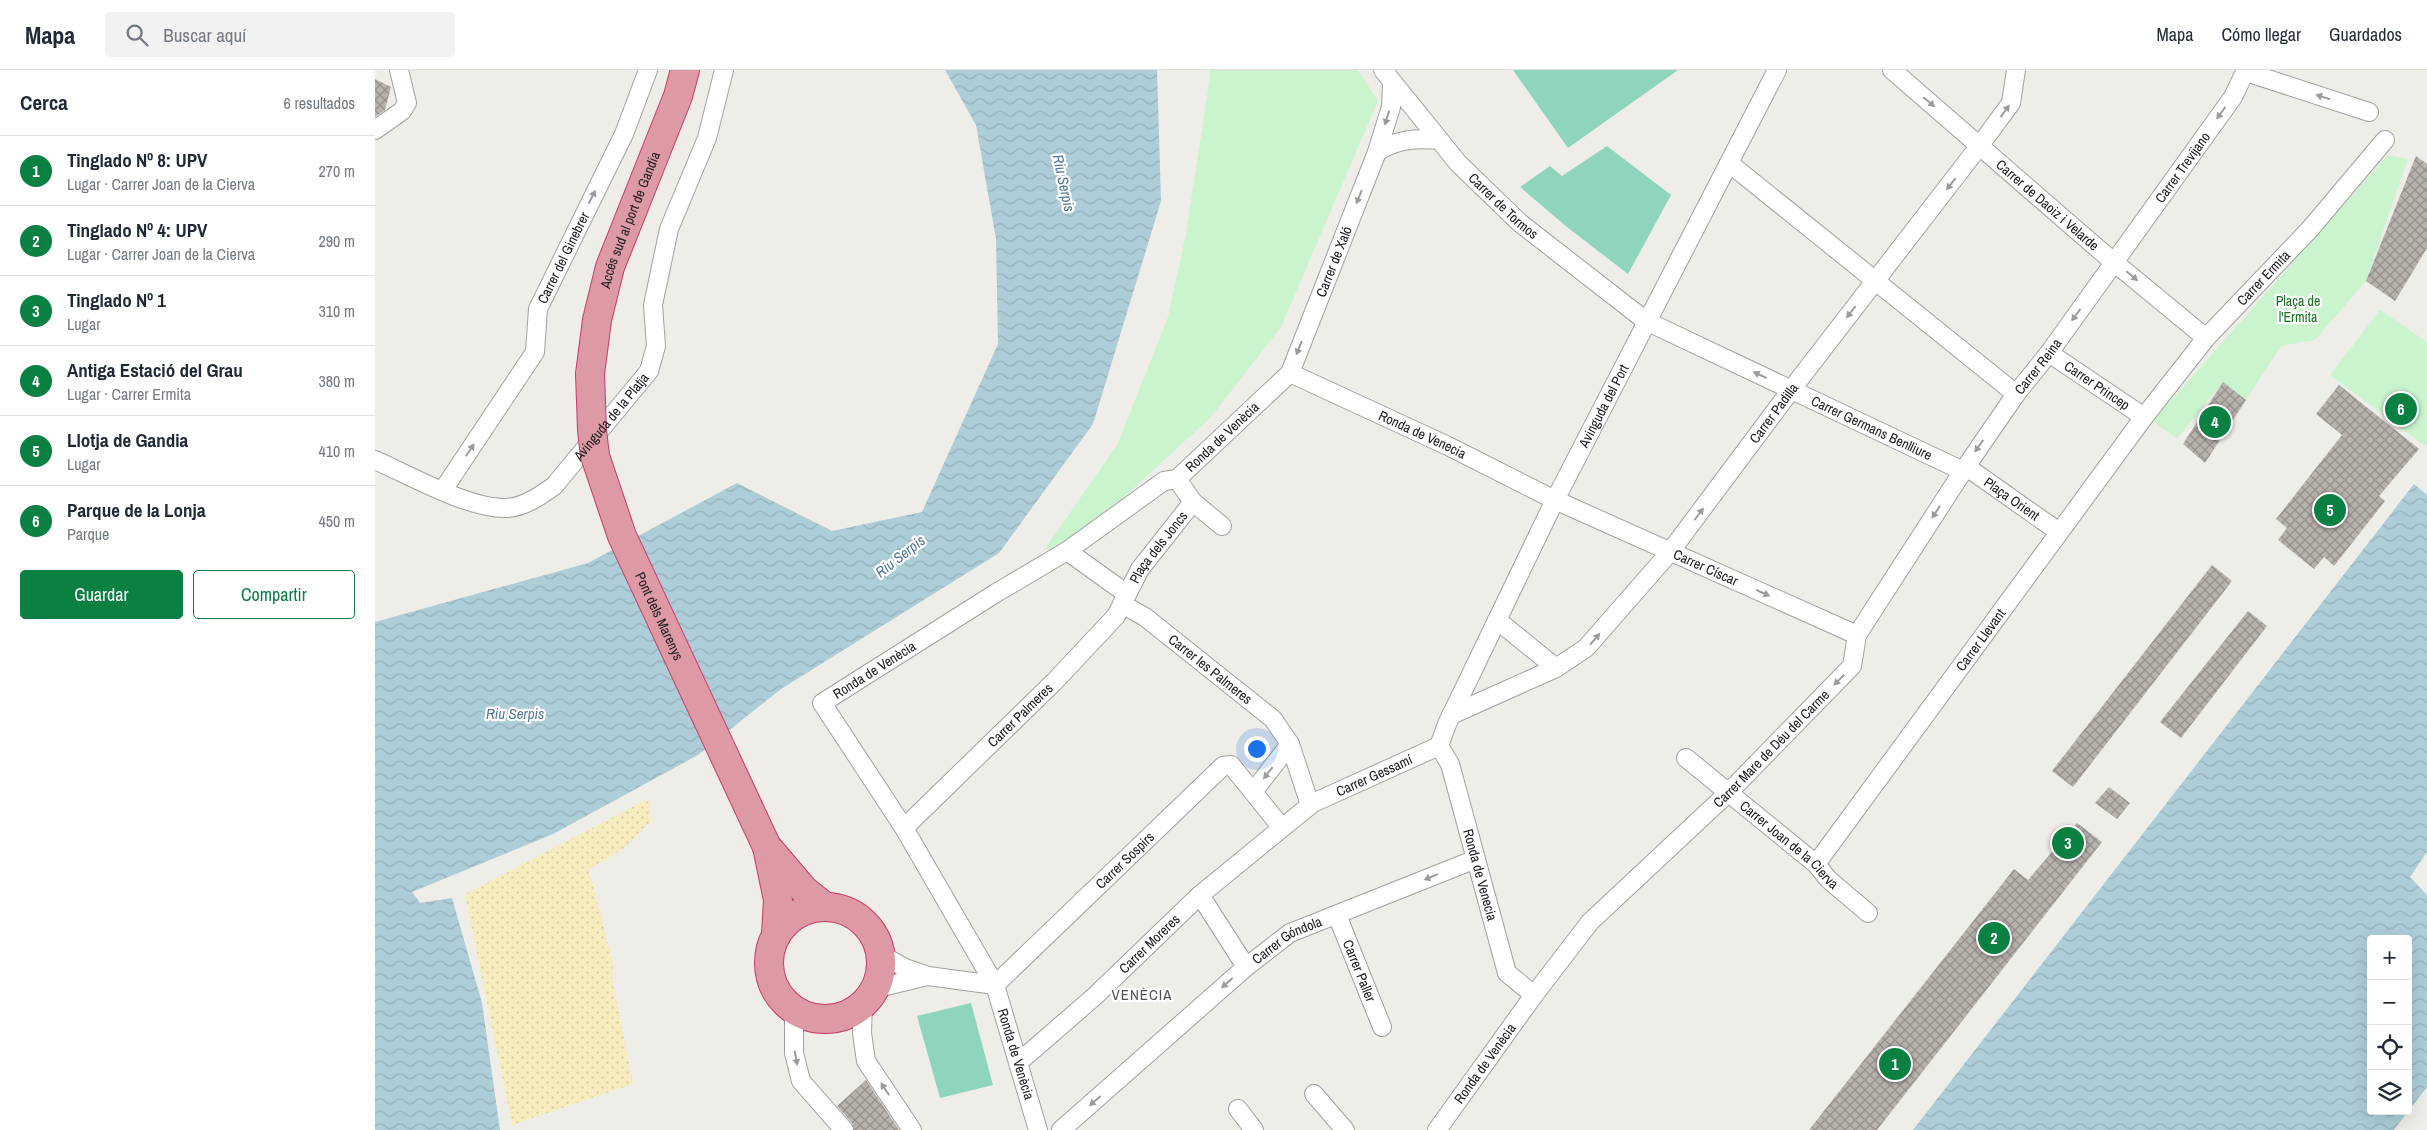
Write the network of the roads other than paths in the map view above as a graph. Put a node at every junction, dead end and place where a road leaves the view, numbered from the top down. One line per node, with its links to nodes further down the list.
1 (399, 70): 11 (street)
2 (648, 70): 30 (street, Carrer del Ginebrer, one-way to 2)
3 (685, 70): 23 (highway, Accés sud al port de Gandia)
4 (724, 70): 30 (street, Avinguda de la Platja)
5 (1777, 70): 16 (street, Avinguda del Port)
6 (1892, 70): 14 (street, Carrer de Daoiz i Velarde, one-way to 14)
7 (2016, 70): 14 (street, Carrer Padilla, one-way to 7)
8 (2246, 71): 10 (street, one-way to 8); 17 (street, Carrer Trevijano, one-way to 17)
9 (1387, 76): 12 (street, Carrer de Tormos); 15 (street, Carrer de Xaló, one-way to 15)
10 (2369, 112)
11 (375, 130)
12 (1439, 140): 15 (street); 19 (street, Carrer de Tormos)
13 (2385, 140): 20 (street, Carrer Ermita)
14 (1980, 145): 17 (street, Carrer de Daoiz i Velarde); 18 (street, Carrer Padilla, one-way to 18)
15 (1377, 152): 22 (street, Carrer de Xaló, one-way to 22)
16 (1729, 162): 18 (street); 19 (street, Avinguda del Port)
17 (2115, 262): 20 (street, Carrer de Daoiz i Velarde, one-way to 20); 21 (street, Carrer Reina, one-way to 21)
18 (1875, 282): 24 (street, Carrer Padilla, one-way to 24); 25 (street)
19 (1646, 321): 24 (street, Carrer Germans Benlliure, one-way to 19); 31 (street, Avinguda del Port)
20 (2206, 338): 26 (street, Carrer Ermita)
21 (2049, 352): 25 (street, Carrer Reina); 26 (street, Carrer Princep)
22 (1290, 373): 29 (street, Ronda de Venècia); 31 (street, Ronda de Venecia)
23 (590, 374): 50 (highway, Pont dels Marenys, bridge)
24 (1791, 390): 28 (street, Carrer Germans Benlliure); 36 (street, Carrer Padilla, one-way to 24)
25 (2016, 394): 28 (street, Carrer Reina, one-way to 28)
26 (2144, 417): 34 (street, Carrer Llevant)
27 (375, 460): 30 (street, Avinguda de la Platja)
28 (1963, 471): 34 (street, Plaça Orient); 39 (street, Carrer Mare de Déu del Carme, one-way to 39)
29 (1177, 479): 32 (street, Plaça dels Joncs); 35 (street, Ronda de Venècia)
30 (443, 490)
31 (1555, 500): 36 (street, Carrer Císcar); 38 (street, Avinguda del Port)
32 (1193, 502): 33 (street, Plaça dels Joncs); 37 (street, Plaça dels Joncs)
33 (1222, 526)
34 (2059, 532): 52 (street, Carrer Llevant)
35 (1067, 551): 37 (street, Carrer les Palmeres); 48 (street, Ronda de Venècia)
36 (1671, 552): 39 (street, Carrer Císcar, one-way to 39); 40 (street, Carrer Padilla, one-way to 36)
37 (1124, 599): 42 (street, Carrer les Palmeres); 48 (street, Carrer Palmeres)
38 (1497, 620): 40 (street); 41 (street, Avinguda del Port)
39 (1857, 635): 46 (street, Carrer Mare de Déu del Carme, one-way to 46)
40 (1557, 668): 41 (street, Carrer Padilla)
41 (1451, 715): 43 (street, Avinguda del Port)
42 (1290, 744): 45 (street, one-way to 45); 47 (street, Carrer les Palmeres)
43 (1439, 746): 47 (street, Carrer Gessamí); 51 (street, Ronda de Venecia)
44 (1685, 758): 46 (street, Carrer Joan de la Cierva)
45 (1253, 792): 49 (street); 61 (street, Carrer Sospirs)
46 (1728, 793): 52 (street, Carrer Joan de la Cierva); 62 (street, Carrer Mare de Déu del Carme)
47 (1310, 805): 49 (street, Carrer Gessamí)
48 (904, 828): 61 (street, Ronda de Venècia)
49 (1282, 828): 53 (street, Carrer Moreres)
50 (767, 847): 54 (highway); 57 (highway)
51 (1476, 859): 56 (street, Carrer Góndola, one-way to 56); 62 (street, Ronda de Venecia)
52 (1816, 864): 55 (street, Carrer Joan de la Cierva)
53 (1200, 895): 59 (street); 66 (street, Carrer Moreres)
54 (824, 906): 57 (highway); 58 (highway)
55 (1868, 913)
56 (1337, 915): 59 (street, Carrer Góndola); 65 (street, Carrer Paller)
57 (776, 934): 64 (highway)
58 (880, 954): 60 (street); 63 (highway)
59 (1245, 967): 72 (street, Carrer Góndola, one-way to 72)
60 (928, 976): 61 (street); 63 (street)
61 (995, 985): 66 (street, Ronda de Venècia)
62 (1534, 995): 75 (street, Ronda de Venècia)
63 (869, 996): 64 (highway); 70 (street, one-way to 63)
64 (794, 1010): 69 (street, one-way to 69)
65 (1382, 1027)
66 (1019, 1062): 71 (street, Ronda de Venècia)
67 (1314, 1094): 74 (street)
68 (1238, 1109): 73 (street)
69 (844, 1130)
70 (912, 1130)
71 (1038, 1130)
72 (1061, 1130)
73 (1254, 1130)
74 (1345, 1130)
75 (1437, 1130)

